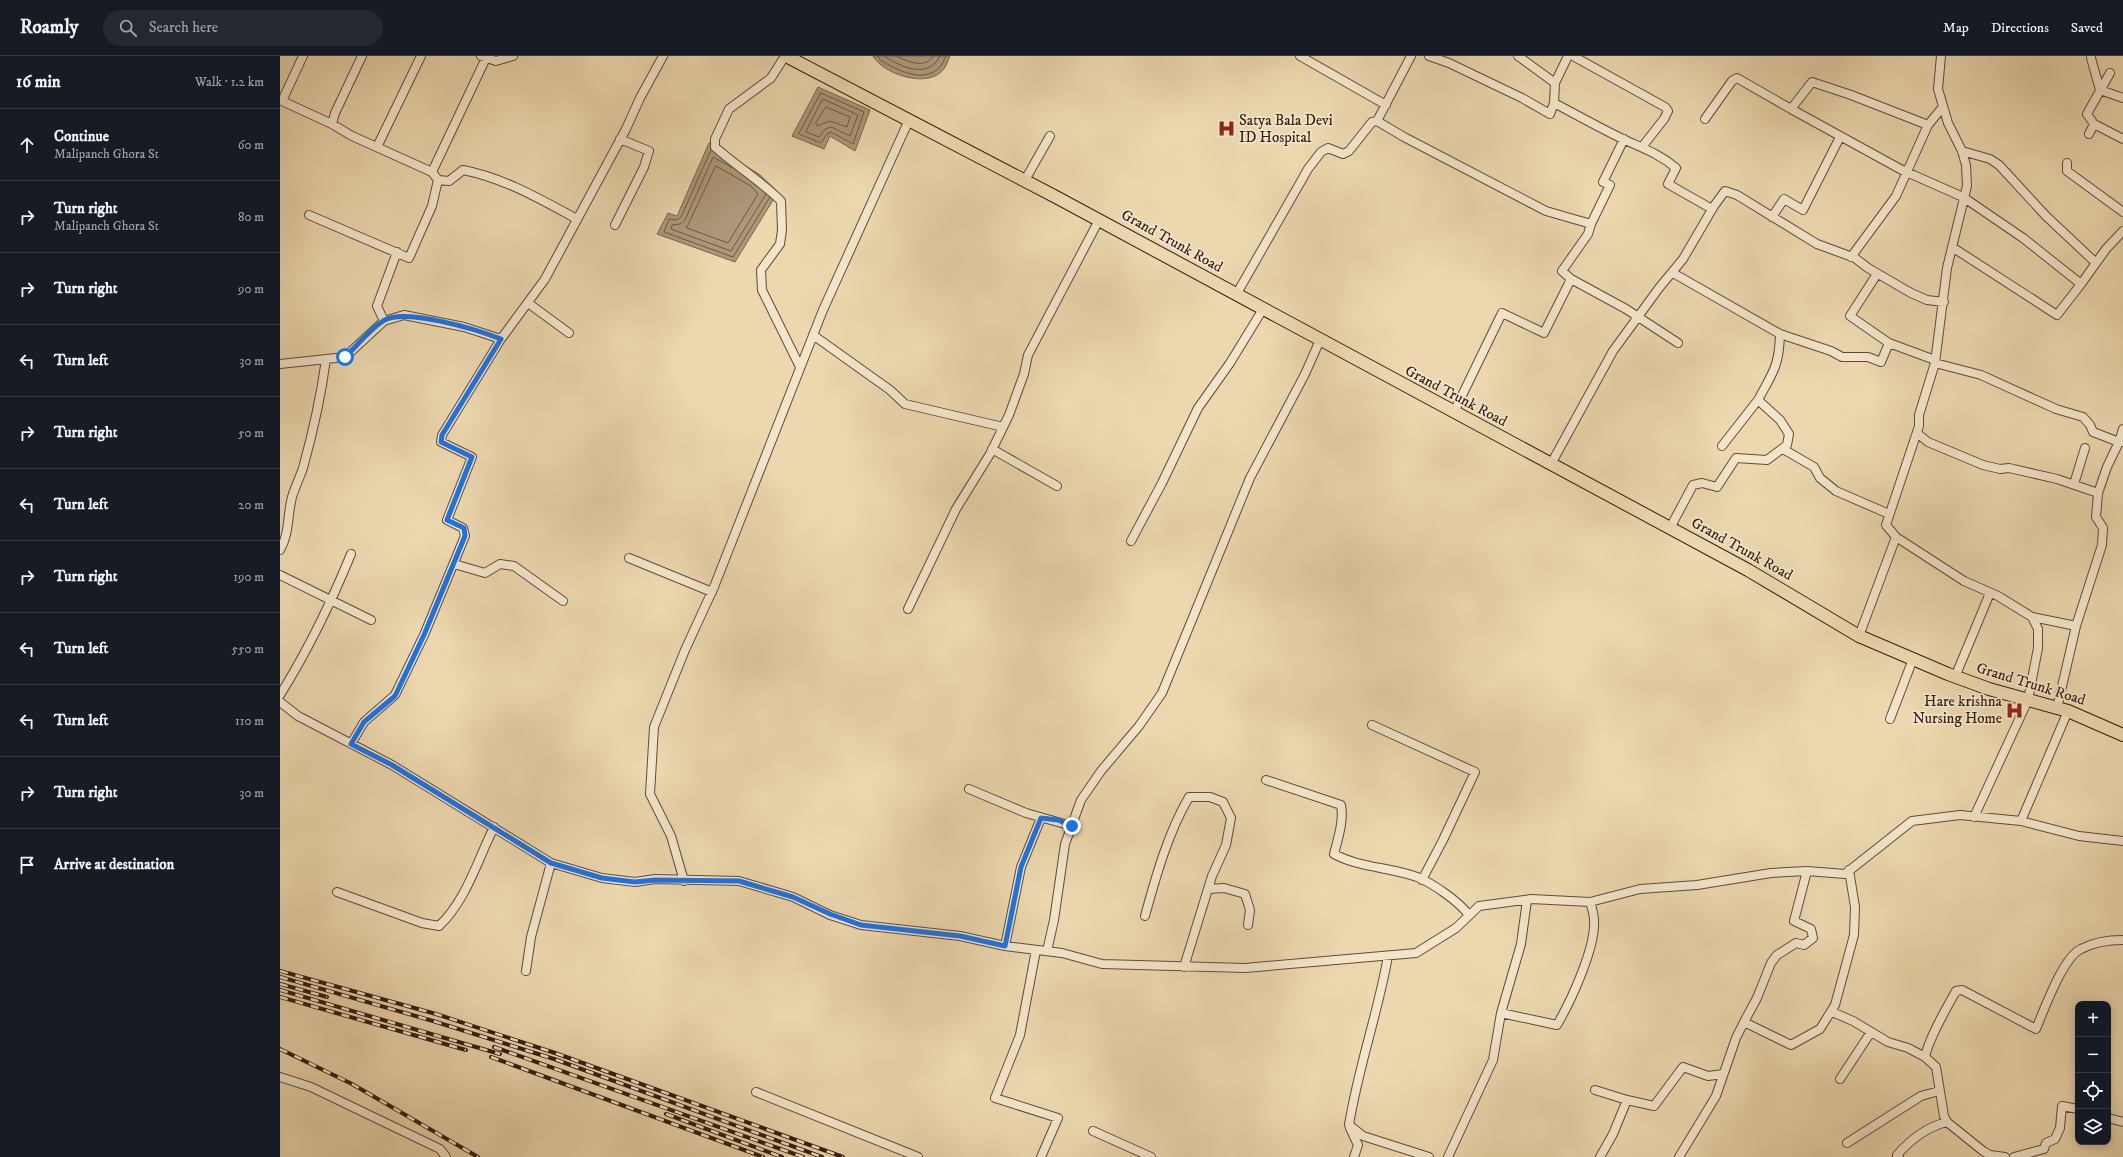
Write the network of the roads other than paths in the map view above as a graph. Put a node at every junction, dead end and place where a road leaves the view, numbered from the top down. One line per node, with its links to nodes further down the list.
1 (303, 56): 27 (street)
2 (362, 56): 27 (street)
3 (421, 56): 36 (street)
4 (513, 56): 14 (street)
5 (663, 56): 33 (street)
6 (785, 56): 25 (main road, Grand Trunk Road); 78 (street)
7 (1300, 56): 21 (street)
8 (1411, 56): 21 (street)
9 (1429, 56): 20 (street)
10 (1518, 56): 17 (street)
11 (1568, 56): 17 (street)
12 (1573, 56): 37 (street)
13 (1941, 56): 22 (street)
14 (484, 57): 40 (street)
15 (2090, 57): 18 (street)
16 (2110, 73): 18 (street)
17 (1555, 83): 20 (street)
18 (2100, 90): 19 (street); 28 (street)
19 (2123, 98)
20 (1554, 103): 34 (street)
21 (1386, 105): 26 (street)
22 (1942, 108): 29 (street); 38 (street)
23 (1791, 109): 24 (street); 29 (street); 32 (street)
24 (1705, 119)
25 (909, 120): 43 (main road, Grand Trunk Road); 70 (street)
26 (1377, 121): 51 (street); 62 (street)
27 (332, 124): 36 (street)
28 (2094, 124): 30 (street); 35 (street)
29 (1928, 125): 41 (street)
30 (2089, 134)
31 (1050, 136): 43 (street)
32 (1840, 137): 41 (street); 48 (street)
33 (620, 139): 49 (street); 52 (street)
34 (1624, 139): 37 (street); 51 (street)
35 (2123, 139)
36 (377, 147): 40 (street)
37 (1642, 147): 45 (street)
38 (1962, 151): 44 (street); 57 (street)
39 (2067, 162): 46 (street)
40 (432, 172): 42 (street)
41 (1907, 172): 44 (street); 56 (street)
42 (438, 180): 49 (street); 55 (street)
43 (1025, 180): 50 (main road, Grand Trunk Road)
44 (1963, 197): 54 (street); 61 (street)
45 (1712, 209): 48 (street); 58 (street)
46 (2123, 212)
47 (309, 215): 55 (street)
48 (1772, 216): 56 (street)
49 (577, 219): 64 (street)
50 (1099, 220): 62 (main road, Grand Trunk Road); 81 (street)
51 (1590, 224): 60 (street)
52 (615, 225)
53 (2123, 231): 57 (street)
54 (1952, 247): 61 (street); 63 (street)
55 (397, 252): 67 (street)
56 (1851, 257): 59 (street)
57 (2096, 263): 61 (street)
58 (1673, 273): 66 (street); 69 (street)
59 (1878, 274): 63 (street); 74 (street)
60 (1571, 279): 66 (street); 80 (street)
61 (2082, 284)
62 (1236, 295): 65 (main road, Grand Trunk Road)
63 (1944, 302): 76 (street)
64 (528, 303): 68 (street); 71 (street)
65 (1263, 309): 72 (main road, Grand Trunk Road); 96 (street)
66 (1638, 317): 73 (street); 89 (street)
67 (384, 321): 71 (street); 75 (street)
68 (569, 333)
69 (1780, 334): 74 (street); 79 (street)
70 (812, 335): 78 (street); 81 (street)
71 (501, 339): 100 (street)
72 (1320, 340): 80 (main road, Grand Trunk Road); 126 (street)
73 (1678, 343)
74 (1889, 343): 76 (street)
75 (326, 359): 77 (street); 97 (street)
76 (1935, 361): 83 (street); 84 (street)
77 (280, 364)
78 (800, 368): 102 (street)
79 (1758, 400): 85 (street); 88 (street)
80 (1454, 412): 89 (main road, Grand Trunk Road)
81 (1003, 427): 87 (street)
82 (2123, 429): 84 (street)
83 (1917, 433): 90 (street); 93 (street)
84 (2121, 442): 92 (street)
85 (1722, 446)
86 (2085, 448): 90 (street)
87 (992, 449): 91 (street); 106 (street)
88 (1783, 449): 93 (street); 94 (street)
89 (1550, 464): 94 (main road, Grand Trunk Road)
90 (2074, 484): 92 (street)
91 (1057, 486)
92 (2098, 493): 109 (street)
93 (1889, 514): 95 (street)
94 (1670, 528): 110 (main road, Grand Trunk Road)
95 (1896, 537): 103 (street); 110 (street)
96 (1131, 541)
97 (280, 550)
98 (351, 554): 104 (street)
99 (629, 558): 102 (street)
100 (454, 564): 105 (street); 120 (street)
101 (280, 575): 104 (street)
102 (712, 592): 133 (street)
103 (1990, 593): 107 (street); 112 (street)
104 (332, 601): 108 (street); 113 (street)
105 (563, 601)
106 (908, 609)
107 (2032, 617): 109 (street); 114 (street)
108 (371, 620)
109 (2076, 626): 116 (street)
110 (1859, 636): 111 (main road, Grand Trunk Road)
111 (1913, 659): 112 (main road, Grand Trunk Road); 117 (street)
112 (1955, 676): 114 (main road, Grand Trunk Road)
113 (280, 695)
114 (2028, 700): 116 (main road, Grand Trunk Road); 123 (street)
115 (280, 702): 120 (street)
116 (2062, 710): 119 (main road, Grand Trunk Road); 125 (street)
117 (1890, 719)
118 (1372, 725): 132 (street)
119 (2123, 735)
120 (351, 744): 127 (street)
121 (1266, 780): 132 (street)
122 (969, 789): 124 (street)
123 (1974, 817): 125 (street); 130 (street)
124 (1041, 818): 126 (street); 142 (street)
125 (2021, 821): 128 (street)
126 (1072, 826): 144 (street)
127 (494, 827): 129 (street); 135 (street)
128 (2123, 841)
129 (551, 863): 133 (street); 147 (street)
130 (1849, 870): 131 (street); 148 (street)
131 (1807, 871): 137 (street); 150 (street)
132 (1422, 880): 138 (street)
133 (684, 881): 142 (street)
134 (1208, 889): 139 (street); 140 (street); 146 (street)
135 (337, 892)
136 (1527, 900): 137 (street); 138 (street); 149 (street)
137 (1590, 902): 149 (street)
138 (1469, 915): 145 (street)
139 (1145, 916)
140 (1248, 925)
141 (2123, 940): 152 (street)
142 (1005, 946): 143 (street)
143 (1036, 950): 144 (street); 170 (street)
144 (1047, 951): 146 (street)
145 (1388, 956): 146 (street); 164 (street)
146 (1184, 967)
147 (526, 971)
148 (1832, 1012): 150 (street); 151 (street)
149 (1501, 1013): 174 (street)
150 (1744, 1022): 153 (street)
151 (1871, 1032): 152 (street); 155 (street)
152 (1925, 1057): 157 (street)
153 (1723, 1074): 159 (street); 176 (street)
154 (280, 1077): 168 (street)
155 (1840, 1079)
156 (1595, 1090): 159 (street)
157 (1939, 1091): 162 (street); 166 (street)
158 (756, 1092): 169 (street)
159 (1627, 1100): 175 (street)
160 (2075, 1108): 179 (street)
161 (2111, 1119): 163 (street)
162 (1947, 1122): 177 (street); 178 (street)
163 (2123, 1122)
164 (1349, 1125): 172 (street); 173 (street)
165 (1093, 1131): 167 (street)
166 (1847, 1143)
167 (1137, 1154): 171 (street)
168 (446, 1157)
169 (918, 1157)
170 (1041, 1157)
171 (1151, 1157)
172 (1354, 1157)
173 (1429, 1157)
174 (1448, 1157)
175 (1600, 1157)
176 (1679, 1157)
177 (1899, 1157)
178 (2005, 1157)
179 (2014, 1157)

